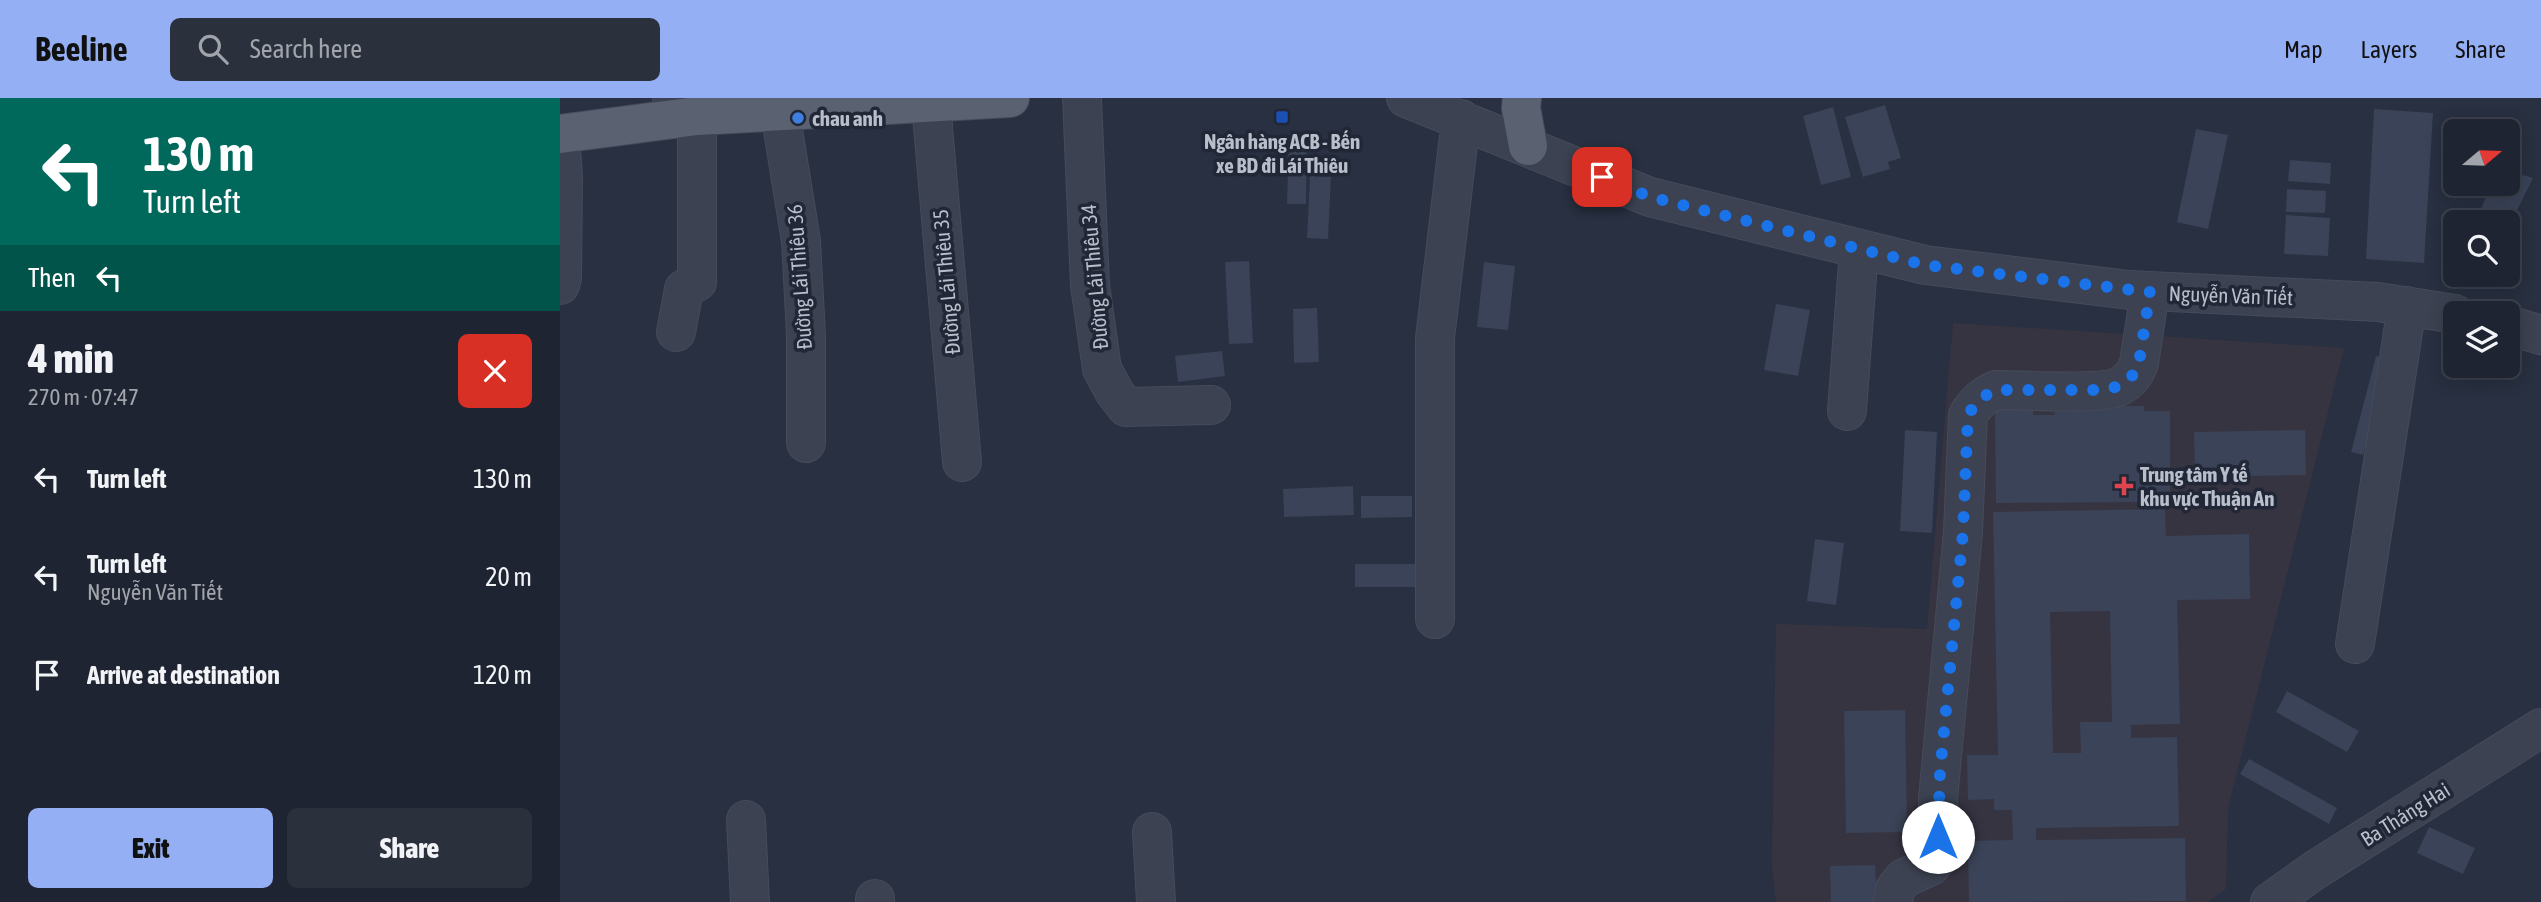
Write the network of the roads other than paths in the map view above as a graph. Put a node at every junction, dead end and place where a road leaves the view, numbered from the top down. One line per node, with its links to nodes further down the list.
1 (1010, 98): 5 (main road)
2 (1082, 98): 19 (street, Đường Lái Thiêu 34)
3 (1406, 98): 8 (street, Nguyễn Văn Tiết)
4 (1521, 98): 10 (main road)
5 (931, 103): 7 (main road); 22 (street, Đường Lái Thiêu 35)
6 (685, 107): 7 (main road); 9 (main road); 17 (street)
7 (780, 112): 21 (street, Đường Lái Thiêu 36)
8 (1461, 120): 10 (street, Nguyễn Văn Tiết); 23 (street)
9 (560, 134): 12 (street)
10 (1528, 146): 11 (street, Nguyễn Văn Tiết)
11 (1859, 249): 13 (street, Nguyễn Văn Tiết); 20 (street)
12 (560, 285)
13 (2150, 292): 14 (street, Nguyễn Văn Tiết); 30 (street)
14 (2407, 306): 15 (street, Nguyễn Văn Tiết); 24 (street)
15 (2443, 312)
16 (2520, 329): 18 (street)
17 (676, 332)
18 (2541, 335)
19 (1211, 405)
20 (1847, 411)
21 (806, 443)
22 (962, 462)
23 (1435, 619)
24 (2355, 644)
25 (2541, 728): 31 (street, Ba Tháng Hai)
26 (746, 820): 28 (street)
27 (1152, 832): 29 (street)
28 (750, 902)
29 (1156, 902)
30 (1892, 902)
31 (2270, 902)

